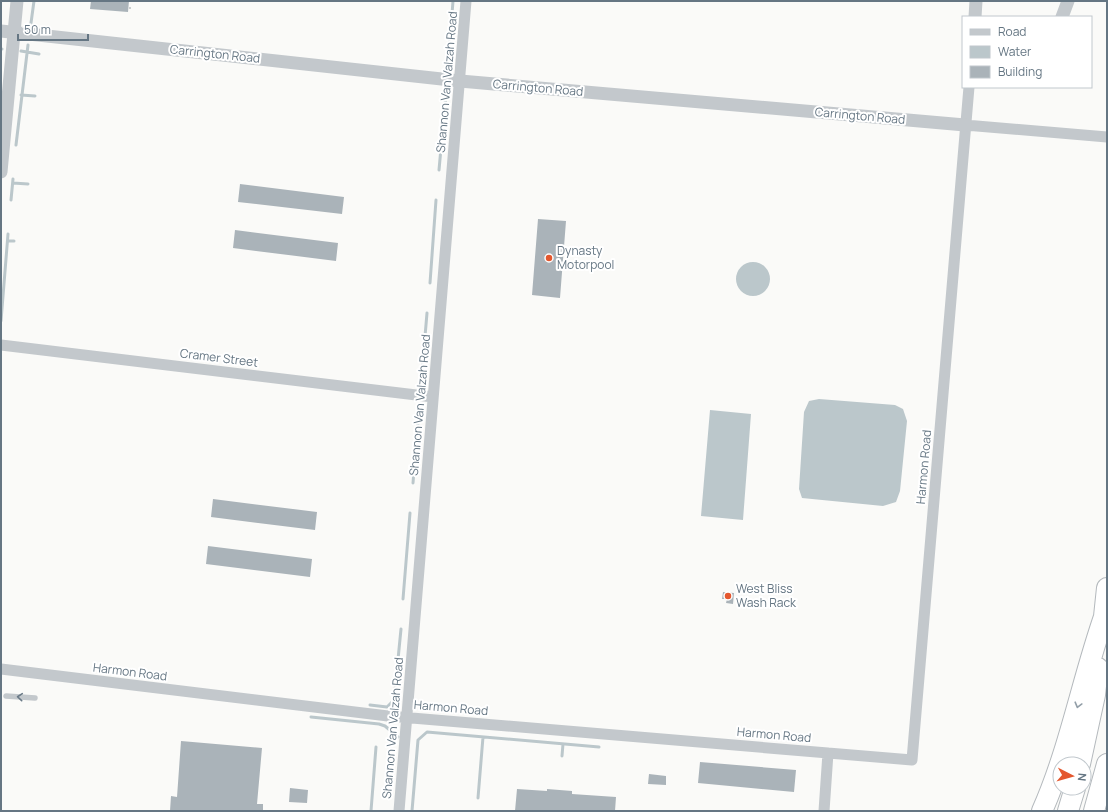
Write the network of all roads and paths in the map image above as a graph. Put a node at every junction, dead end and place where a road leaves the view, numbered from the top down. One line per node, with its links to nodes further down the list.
1 (17, 1): 9 (street)
2 (466, 1): 10 (street, Shannon Van Valzah Road)
3 (976, 1): 7 (street)
4 (1068, 1): 8 (street)
5 (129, 8): 6 (path)
6 (132, 8)
7 (975, 16)
8 (1062, 16)
9 (7, 32): 10 (street, Carrington Road); 14 (street)
10 (460, 81): 12 (street, Carrington Road); 16 (street, Shannon Van Valzah Road)
11 (969, 88): 12 (street)
12 (965, 125): 13 (street, Carrington Road); 23 (street, Harmon Road)
13 (1107, 136)
14 (1, 172)
15 (1, 345): 16 (street, Cramer Street)
16 (434, 397): 22 (street, Shannon Van Valzah Road)
17 (1107, 588): 18 (highway)
18 (1105, 614): 24 (highway); 29 (highway, one-way to 29)
19 (1, 669): 22 (street, Harmon Road)
20 (6, 696): 21 (lane, one-way to 20)
21 (35, 698)
22 (407, 718): 23 (street, Harmon Road); 27 (street, Shannon Van Valzah Road)
23 (828, 753): 28 (street)
24 (1082, 756)
25 (1107, 764): 31 (highway)
26 (1072, 796): 30 (highway)
27 (399, 811)
28 (824, 811)
29 (1042, 811)
30 (1068, 811)
31 (1094, 811)

